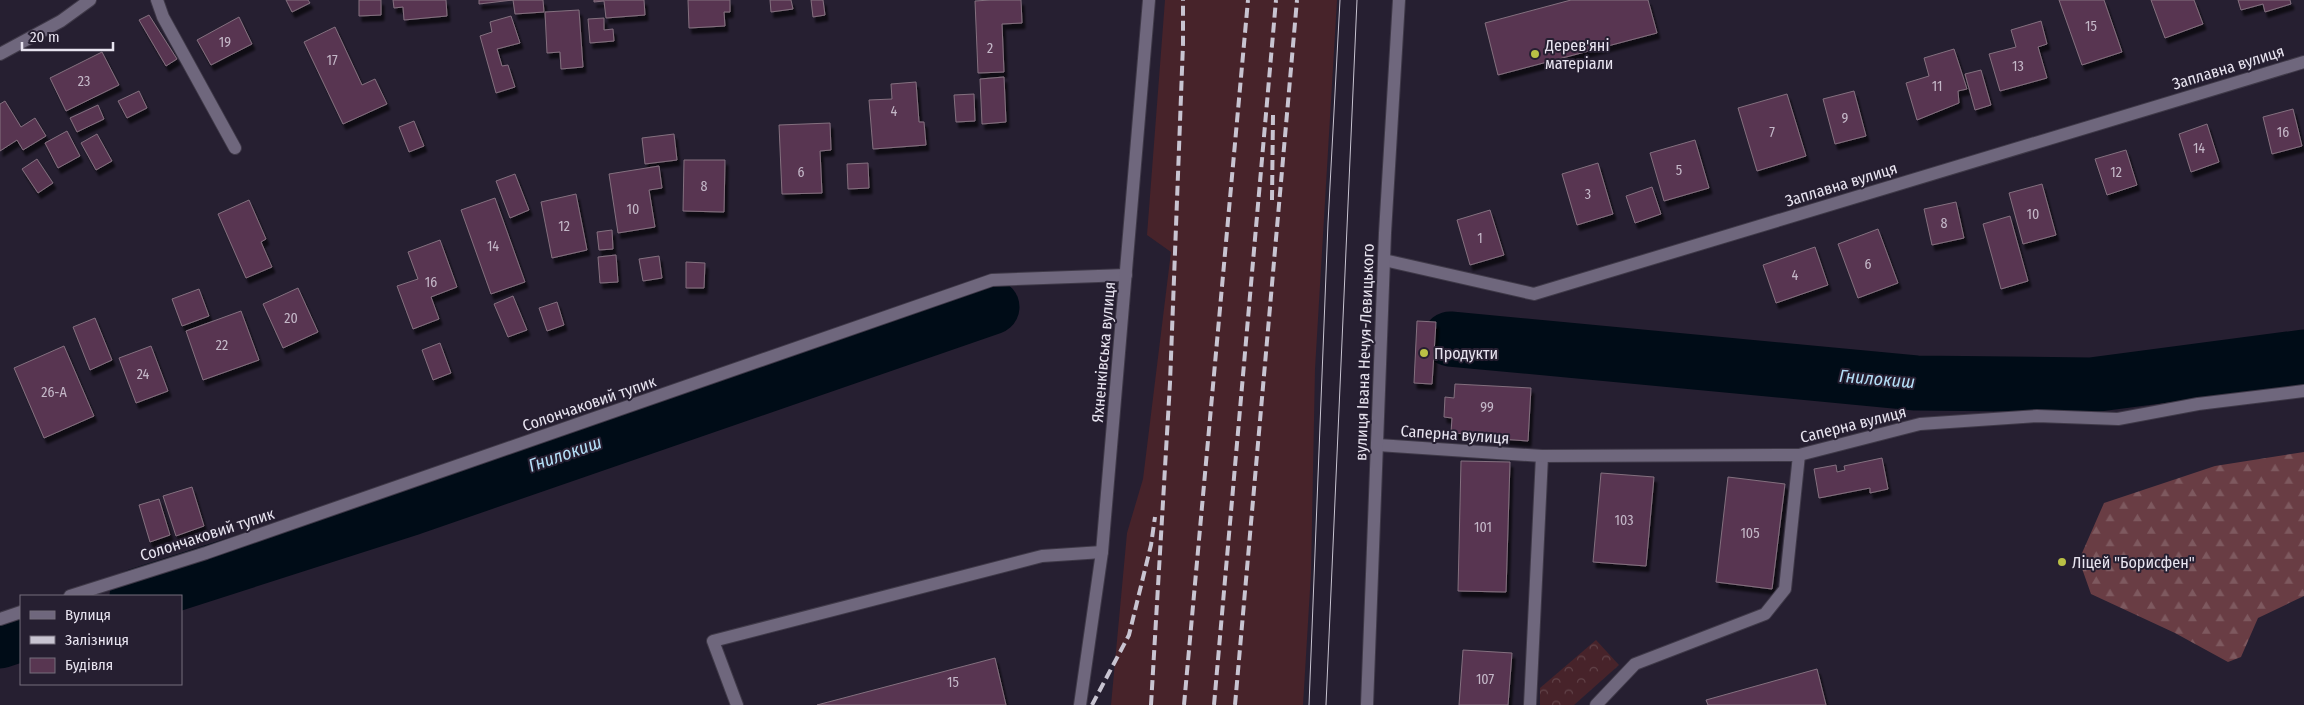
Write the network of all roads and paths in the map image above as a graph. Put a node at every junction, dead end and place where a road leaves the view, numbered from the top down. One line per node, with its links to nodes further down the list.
1 (89, 0): 5 (street)
2 (157, 0): 7 (street)
3 (1149, 0): 9 (street, Яхненківська вулиця)
4 (1399, 0): 8 (street, вулиця Івана Нечуя-Левицького)
5 (0, 54)
6 (2304, 62): 8 (street, Заплавна вулиця)
7 (235, 148)
8 (1384, 260): 11 (street, вулиця Івана Нечуя-Левицького)
9 (1126, 275): 14 (street, Яхненківська вулиця); 15 (street, Солончаковий тупик)
10 (2304, 391): 12 (street, Саперна вулиця)
11 (1378, 445): 13 (street, Саперна вулиця); 20 (street, вулиця Івана Нечуя-Левицького)
12 (1799, 455): 13 (street, Саперна вулиця); 22 (street)
13 (1542, 456): 21 (street)
14 (1102, 552): 18 (street); 19 (street, Яхненківська вулиця)
15 (73, 595)
16 (20, 612): 17 (street)
17 (0, 619)
18 (737, 705)
19 (1080, 705)
20 (1367, 705)
21 (1530, 705)
22 (1596, 705)

